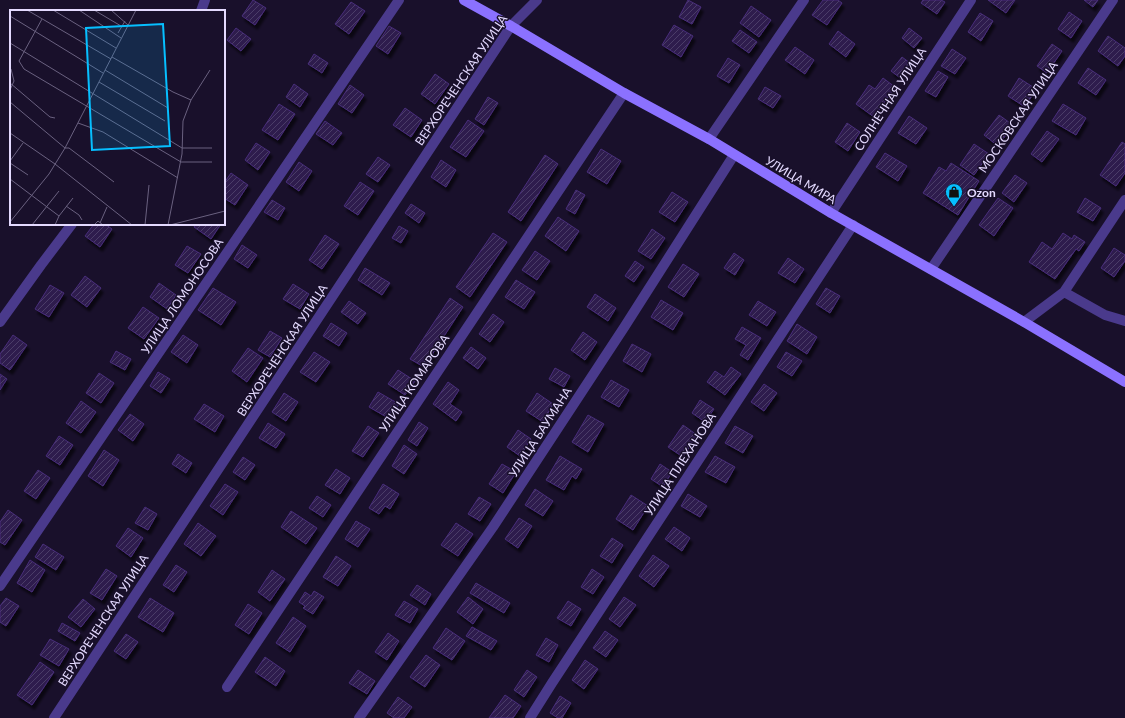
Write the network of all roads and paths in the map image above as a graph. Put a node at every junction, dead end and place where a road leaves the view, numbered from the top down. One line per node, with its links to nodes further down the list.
1 (205, 0): 8 (street)
2 (399, 0): 23 (street, УЛИЦА ЛОМОНОСОВА)
3 (464, 0): 9 (street, УЛИЦА МИРА)
4 (537, 0): 9 (street, ВЕРХОРЕЧЕНСКАЯ УЛИЦА)
5 (804, 0): 11 (street)
6 (971, 0): 14 (street, СОЛНЕЧНАЯ УЛИЦА)
7 (1113, 0): 17 (street, МОСКОВСКАЯ УЛИЦА)
8 (201, 10)
9 (511, 26): 10 (street, УЛИЦА МИРА); 25 (street, ВЕРХОРЕЧЕНСКАЯ УЛИЦА)
10 (624, 93): 11 (street, УЛИЦА МИРА); 24 (street, УЛИЦА КОМАРОВА)
11 (709, 139): 12 (street, УЛИЦА МИРА)
12 (734, 155): 14 (street, УЛИЦА МИРА); 26 (street, УЛИЦА БАУМАНА)
13 (1125, 200): 18 (street)
14 (832, 213): 16 (street, УЛИЦА МИРА)
15 (71, 225): 20 (street)
16 (853, 225): 17 (street, УЛИЦА МИРА); 27 (street, УЛИЦА ПЛЕХАНОВА)
17 (931, 269): 21 (street, УЛИЦА МИРА)
18 (1064, 292): 19 (street); 21 (street)
19 (1125, 321)
20 (0, 322)
21 (1024, 322): 22 (street, УЛИЦА МИРА)
22 (1125, 382)
23 (0, 586)
24 (227, 686)
25 (54, 718)
26 (359, 718)
27 (530, 718)

